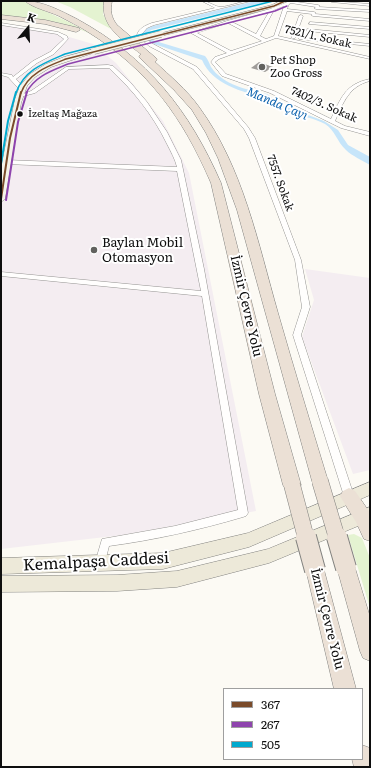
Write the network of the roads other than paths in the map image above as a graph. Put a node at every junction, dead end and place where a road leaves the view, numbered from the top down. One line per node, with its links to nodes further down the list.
1 (29, 1): 43 (highway, İzmir Çevre Yolu)
2 (48, 1): 42 (highway, İzmir Çevre Yolu)
3 (108, 1): 42 (highway)
4 (204, 1): 12 (street)
5 (215, 1): 12 (street)
6 (247, 1): 12 (street, 7557. Sokak)
7 (277, 1): 27 (main road)
8 (320, 1): 13 (street)
9 (332, 1): 11 (street)
10 (288, 3): 13 (street); 14 (street); 15 (street); 27 (main road)
11 (370, 5)
12 (217, 7): 53 (street, 7557. Sokak)
13 (317, 7): 16 (street); 18 (street)
14 (272, 10): 22 (street); 29 (street)
15 (286, 10): 17 (street); 18 (street)
16 (370, 11)
17 (284, 15): 19 (street); 30 (street)
18 (313, 15): 19 (street); 21 (street); 23 (street)
19 (301, 16): 31 (street)
20 (1, 17): 43 (highway)
21 (370, 20)
22 (228, 22): 29 (street); 35 (street)
23 (310, 23): 25 (street); 26 (street)
24 (1, 24): 39 (street)
25 (370, 28)
26 (308, 30): 28 (street); 33 (street)
27 (161, 34): 41 (main road, bridge)
28 (370, 36)
29 (257, 37): 30 (street); 32 (street)
30 (276, 37): 31 (street); 32 (street, 7521/1. Sokak); 33 (street, 7521/1. Sokak)
31 (293, 38): 33 (street)
32 (266, 41): 35 (street, 7521/1. Sokak)
33 (305, 41): 34 (street); 37 (street, 7521/1. Sokak)
34 (370, 44)
35 (231, 54): 36 (street, 7521/1. Sokak)
36 (217, 58): 44 (street, 7402/3. Sokak)
37 (370, 58)
38 (1, 74): 39 (street)
39 (13, 79): 41 (street)
40 (370, 80): 44 (street)
41 (21, 92): 46 (main road); 47 (street)
42 (185, 95): 59 (highway, İzmir Çevre Yolu, bridge)
43 (170, 101): 60 (highway, İzmir Çevre Yolu, bridge)
44 (332, 122): 45 (street, 7402/3. Sokak)
45 (370, 134)
46 (6, 162): 47 (street); 48 (main road)
47 (180, 169): 51 (street)
48 (2, 182): 49 (main road)
49 (1, 199)
50 (1, 274): 51 (street)
51 (205, 294): 56 (street)
52 (370, 488): 53 (main road, Kemalpaşa Caddesi)
53 (349, 496): 54 (highway); 56 (main road, Kemalpaşa Caddesi)
54 (367, 515): 55 (highway); 58 (main road, Kemalpaşa Caddesi)
55 (370, 533)
56 (100, 563): 57 (main road, Kemalpaşa Caddesi)
57 (1, 566)
58 (1, 584)
59 (370, 651)
60 (345, 688)

